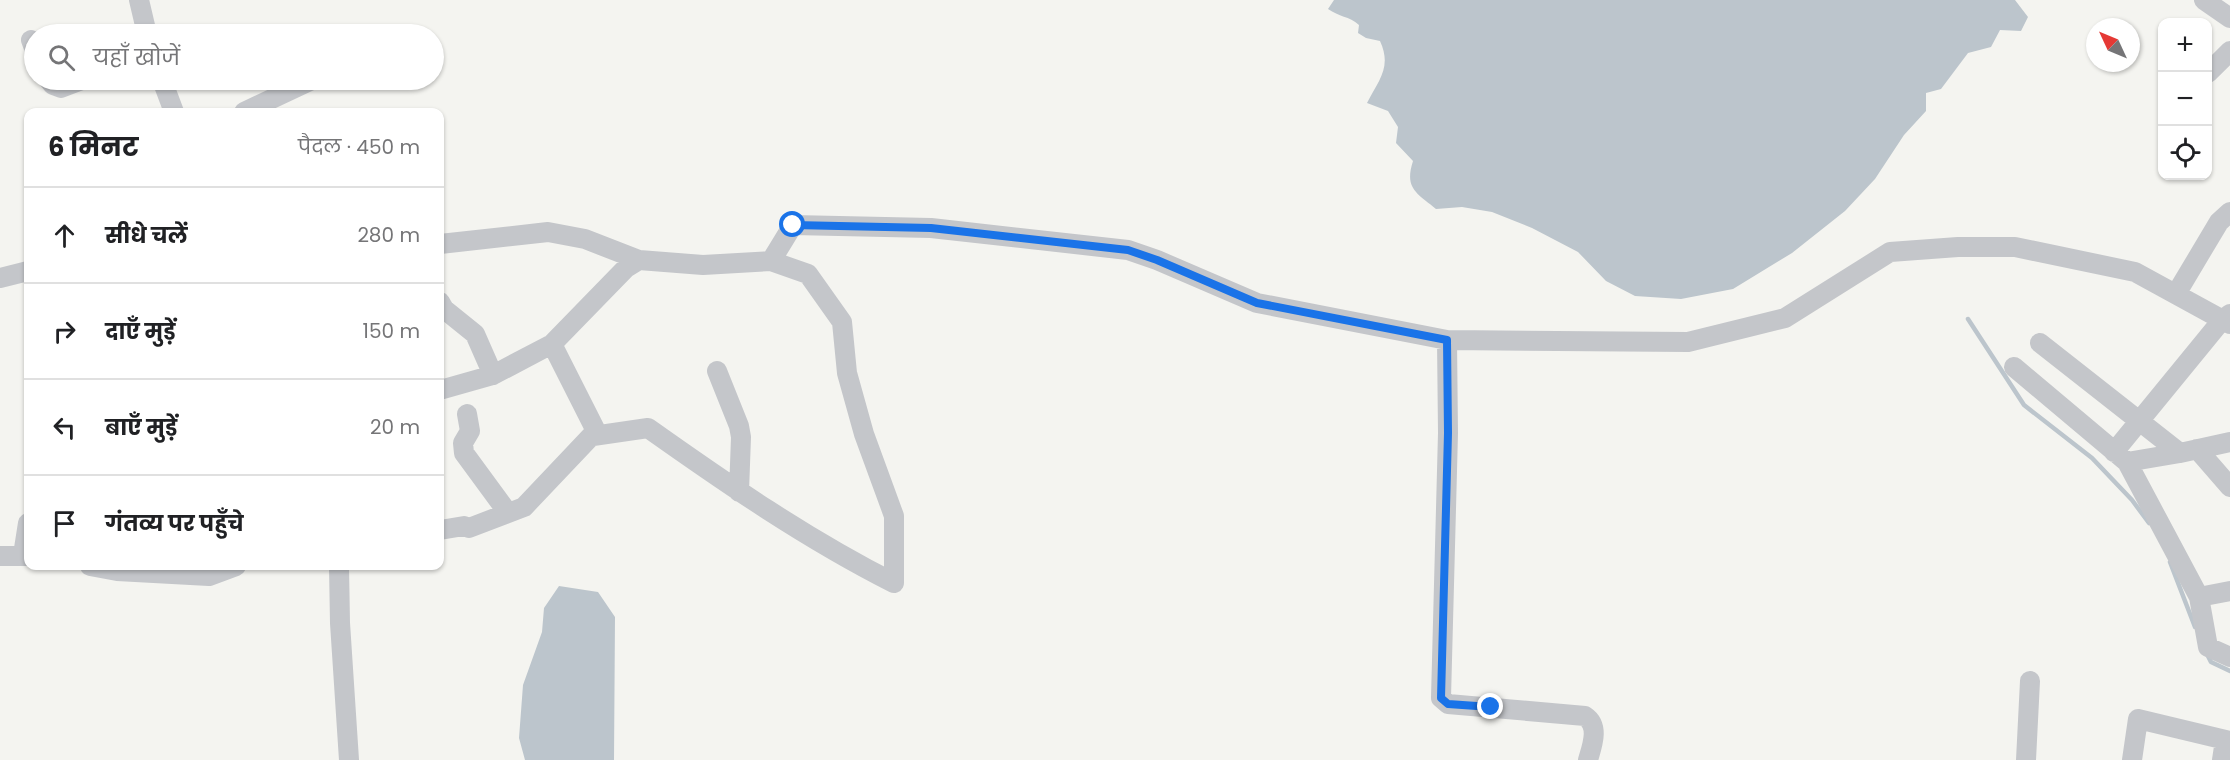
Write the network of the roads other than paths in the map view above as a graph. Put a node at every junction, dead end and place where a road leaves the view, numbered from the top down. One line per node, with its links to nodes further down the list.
1 (139, 0): 4 (street)
2 (2204, 0): 3 (street)
3 (2230, 18)
4 (145, 24)
5 (2230, 51): 6 (street)
6 (2209, 72)
7 (166, 90): 9 (street)
8 (291, 90): 10 (street)
9 (172, 108)
10 (252, 108)
11 (2230, 212): 17 (street)
12 (444, 244): 13 (street)
13 (639, 260): 14 (street); 22 (street)
14 (771, 261): 20 (street); 34 (street)
15 (24, 272): 16 (street)
16 (0, 278)
17 (2176, 294): 19 (street); 20 (street)
18 (444, 309): 25 (street)
19 (2228, 320): 28 (street)
20 (1447, 340): 48 (street)
21 (2040, 343): 28 (street)
22 (552, 344): 25 (street); 29 (street)
23 (2014, 367): 32 (street)
24 (717, 371): 34 (street)
25 (493, 375): 26 (street)
26 (444, 389)
27 (467, 414): 35 (street)
28 (2139, 421): 31 (street); 32 (street)
29 (592, 436): 34 (street); 35 (street)
30 (2230, 442): 31 (street)
31 (2189, 451): 32 (street); 33 (street)
32 (2120, 457): 43 (street)
33 (2230, 487)
34 (739, 492)
35 (508, 513): 36 (street)
36 (444, 529)
37 (0, 556): 38 (street)
38 (24, 556)
39 (114, 570): 41 (street)
40 (339, 570): 47 (street)
41 (209, 571)
42 (2230, 591): 43 (street)
43 (2199, 597): 44 (street)
44 (2230, 657)
45 (2030, 681): 49 (street)
46 (2228, 740): 50 (street); 51 (street)
47 (349, 760)
48 (1588, 760)
49 (2026, 760)
50 (2132, 760)
51 (2222, 760)

